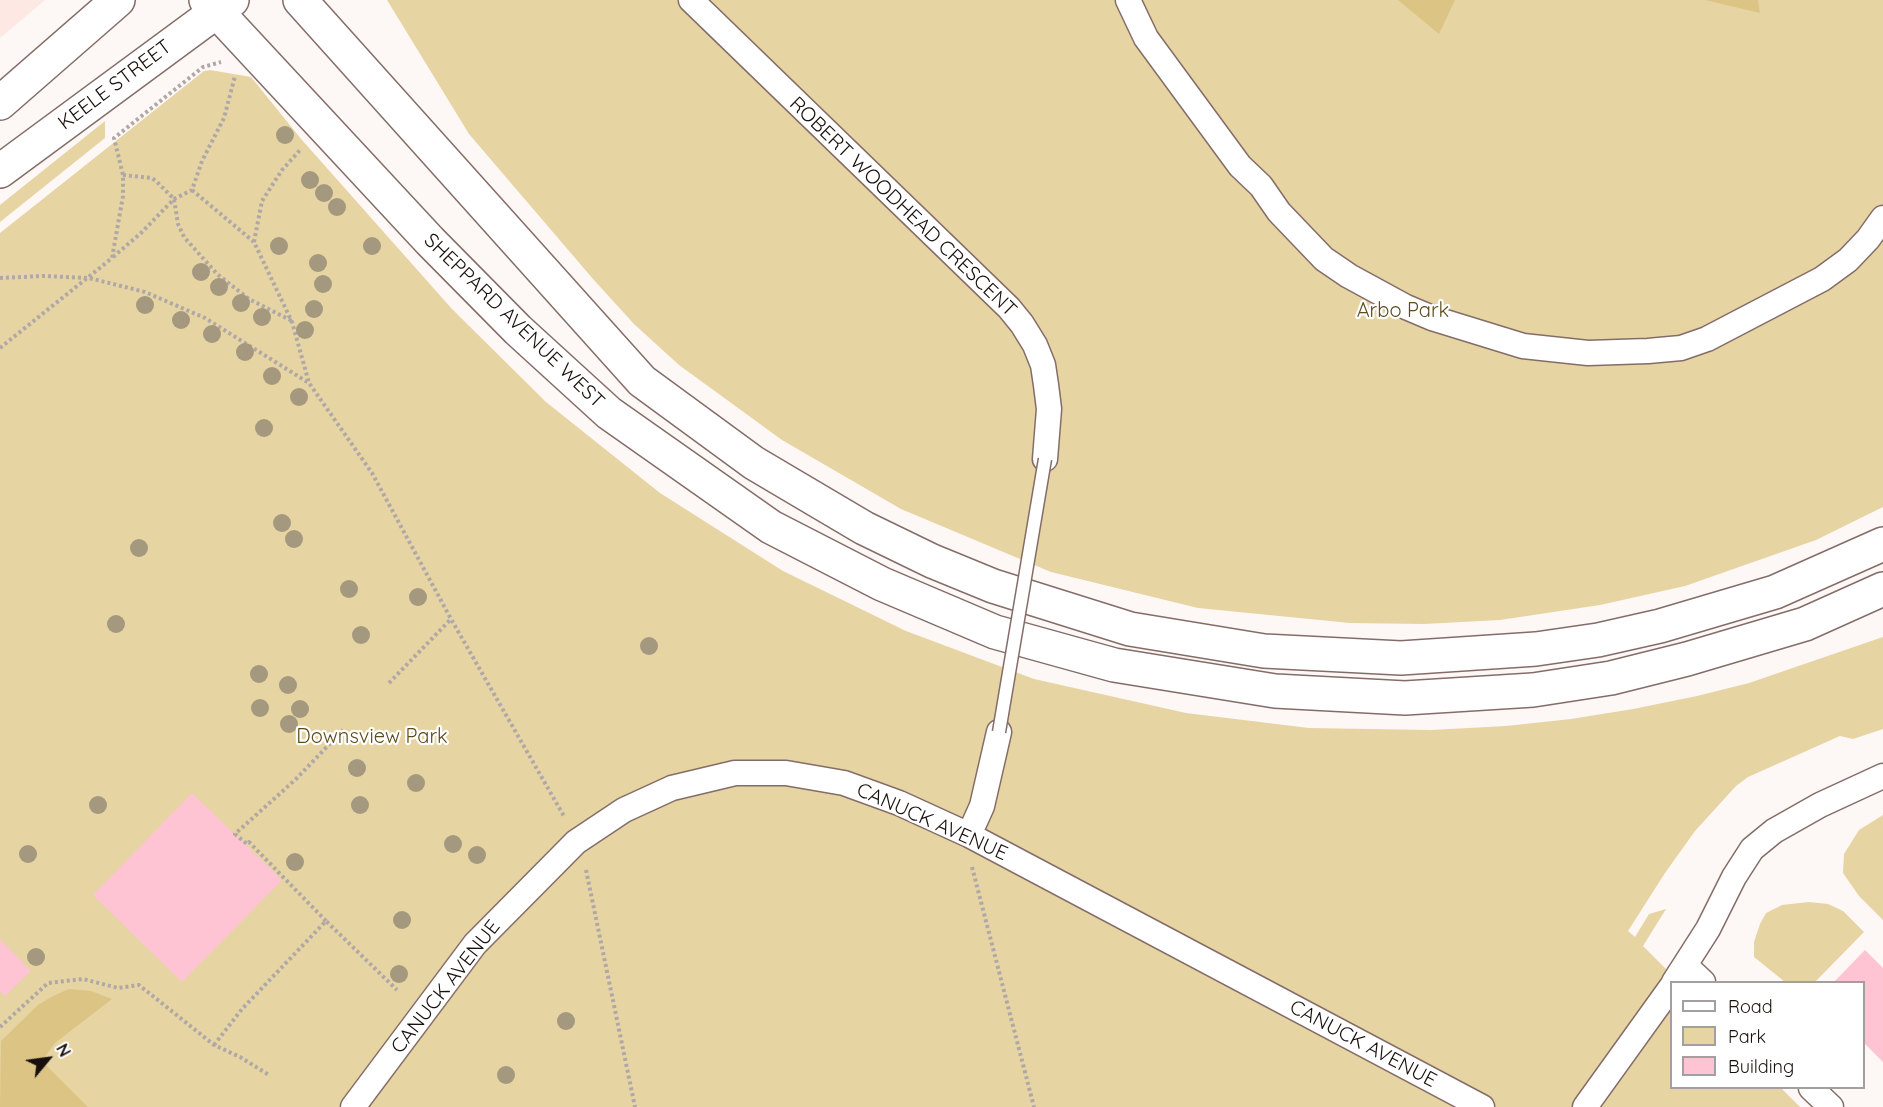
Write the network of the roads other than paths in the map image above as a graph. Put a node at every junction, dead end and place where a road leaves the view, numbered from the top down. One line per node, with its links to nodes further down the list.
1 (118, 0): 6 (main road)
2 (300, 0): 10 (main road)
3 (691, 0): 9 (street, ROBERT WOODHEAD CRESCENT)
4 (1128, 0): 8 (street)
5 (218, 3): 7 (main road, KEELE STREET); 11 (main road, SHEPPARD AVENUE WEST)
6 (0, 103)
7 (0, 171)
8 (1883, 218)
9 (1045, 459): 12 (lane, ROBERT WOODHEAD CRESCENT, bridge)
10 (1883, 544)
11 (1883, 589)
12 (999, 732): 14 (street, ROBERT WOODHEAD CRESCENT)
13 (1883, 776): 15 (street)
14 (969, 835): 19 (street, CANUCK AVENUE); 20 (street, CANUCK AVENUE)
15 (1680, 974): 16 (street)
16 (1700, 981)
17 (1670, 987): 21 (street)
18 (1812, 1089): 22 (street)
19 (353, 1107)
20 (1482, 1107)
21 (1585, 1107)
22 (1831, 1107)

